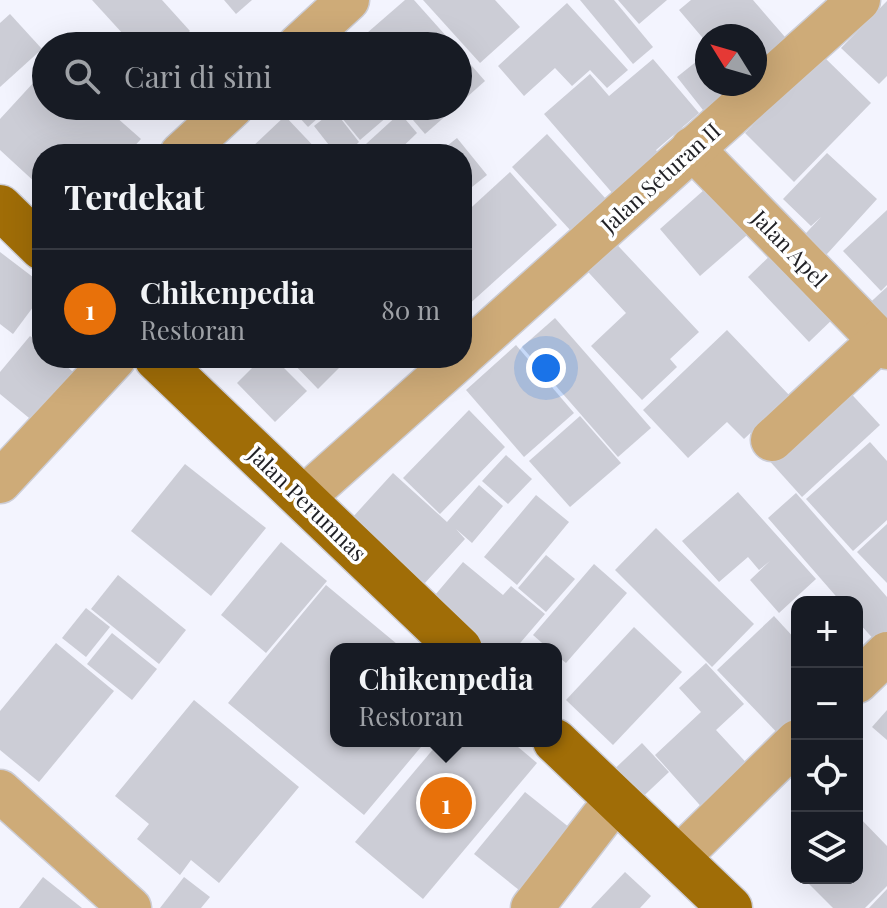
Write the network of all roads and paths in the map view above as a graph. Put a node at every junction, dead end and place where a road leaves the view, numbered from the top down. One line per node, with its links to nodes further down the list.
1 (348, 0): 3 (street)
2 (859, 0): 6 (street, Jalan Seturan II)
3 (313, 32)
4 (218, 120): 5 (street)
5 (192, 144)
6 (692, 148): 9 (street, Jalan Apel); 10 (street, Jalan Seturan II)
7 (0, 207): 8 (main road)
8 (32, 238)
9 (884, 344): 14 (street)
10 (472, 347)
11 (106, 368): 15 (street)
12 (166, 368): 16 (main road, Jalan Perumnas)
13 (449, 368): 16 (street, Jalan Seturan II)
14 (772, 440)
15 (0, 482)
16 (303, 498): 17 (main road, Jalan Perumnas)
17 (454, 643)
18 (887, 653): 19 (street)
19 (863, 676)
20 (561, 747): 23 (main road)
21 (791, 747): 24 (street)
22 (0, 791): 25 (street)
23 (616, 799): 24 (main road); 26 (street)
24 (678, 858): 27 (main road)
25 (130, 908)
26 (532, 908)
27 (730, 908)

